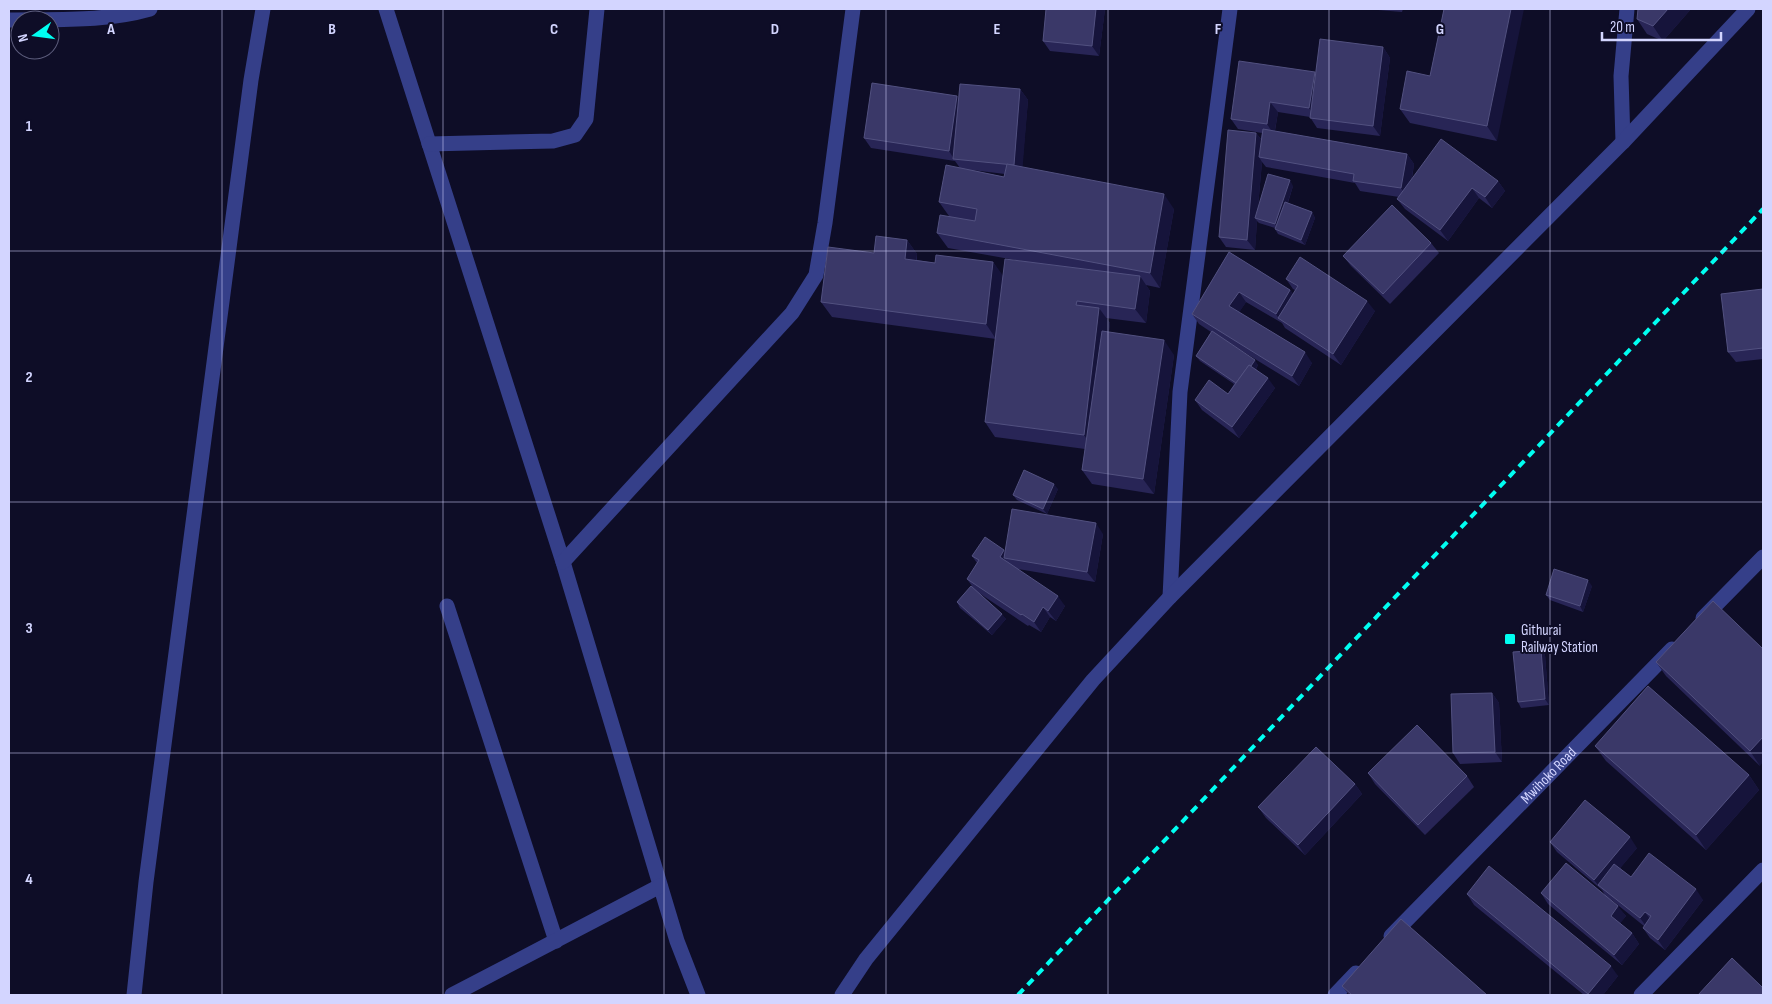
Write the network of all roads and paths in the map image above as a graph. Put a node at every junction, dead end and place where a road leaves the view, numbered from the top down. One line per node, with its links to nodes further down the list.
1 (150, 9): 9 (street)
2 (263, 9): 23 (street)
3 (386, 9): 11 (street)
4 (597, 9): 11 (street)
5 (853, 9): 13 (street)
6 (1230, 9): 14 (street)
7 (1627, 9): 10 (street)
8 (1748, 9): 10 (street)
9 (9, 20)
10 (1623, 142): 14 (street)
11 (429, 144): 13 (street)
12 (1763, 557): 16 (street)
13 (563, 562): 19 (street)
14 (1170, 597): 26 (street)
15 (447, 606): 20 (street)
16 (1694, 627)
17 (1680, 641): 21 (street, Mwihoko Road)
18 (1763, 870): 28 (street)
19 (660, 886): 20 (street); 25 (street)
20 (556, 941): 24 (street)
21 (1379, 949)
22 (1366, 962): 27 (street)
23 (134, 995)
24 (452, 995)
25 (698, 995)
26 (842, 995)
27 (1335, 995)
28 (1641, 995)

